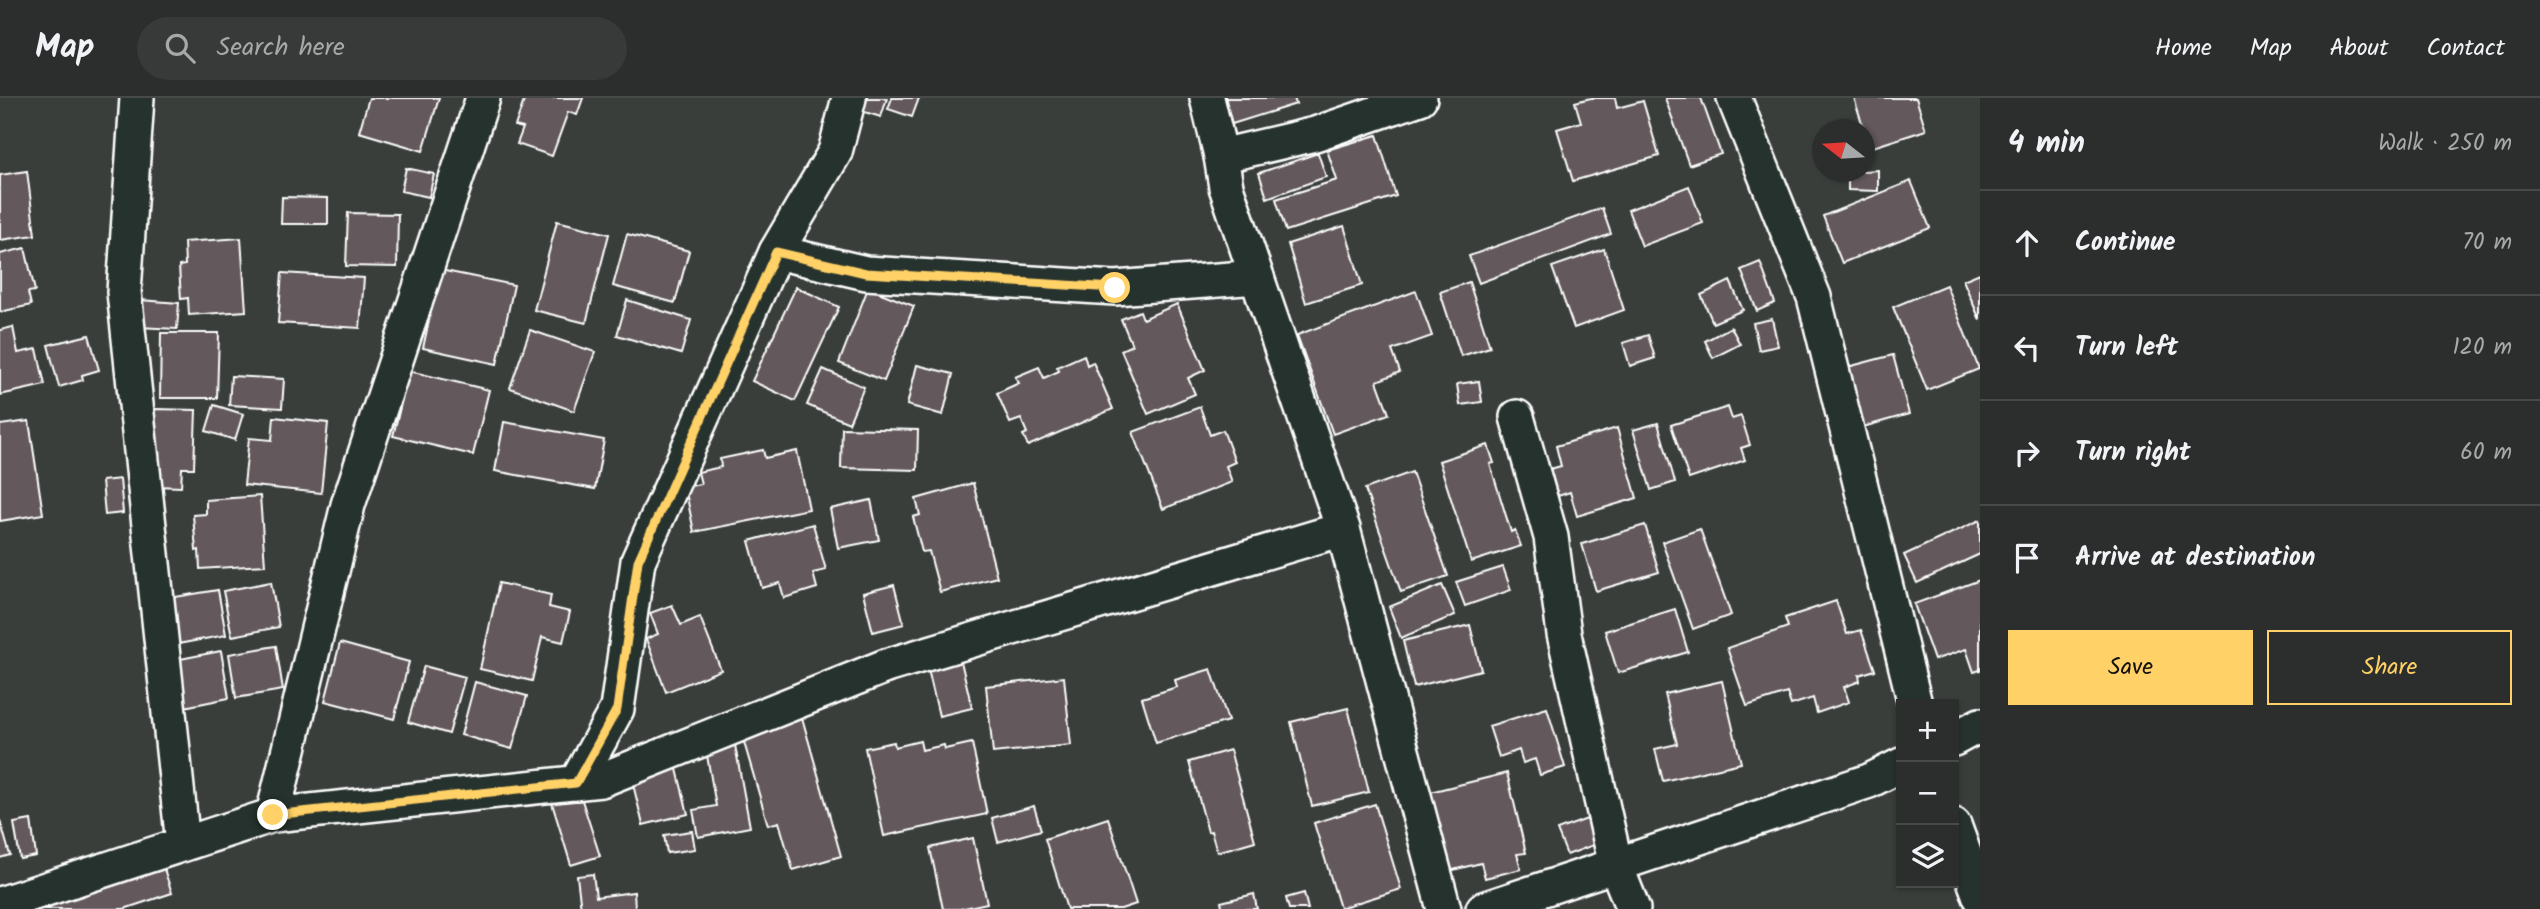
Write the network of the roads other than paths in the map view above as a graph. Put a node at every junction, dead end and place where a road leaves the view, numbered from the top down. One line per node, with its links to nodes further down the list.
1 (137, 98): 21 (street)
2 (484, 98): 19 (street)
3 (849, 98): 8 (street)
4 (1207, 98): 7 (street)
5 (1420, 98): 7 (street)
6 (1734, 98): 12 (street)
7 (1221, 156): 9 (street)
8 (776, 252): 9 (street); 13 (street)
9 (1257, 277): 11 (street)
10 (1517, 417): 22 (street)
11 (1343, 529): 17 (street); 25 (street)
12 (1915, 699)
13 (617, 709): 17 (street); 18 (street)
14 (1980, 725): 15 (street)
15 (1959, 736)
16 (1896, 768): 22 (street)
17 (628, 769): 18 (street)
18 (576, 783): 19 (street)
19 (273, 815): 21 (street)
20 (1959, 839): 23 (street)
21 (183, 844): 24 (street)
22 (1616, 866): 26 (street); 27 (street)
23 (1980, 897)
24 (0, 904)
25 (1444, 909)
26 (1483, 909)
27 (1633, 909)

